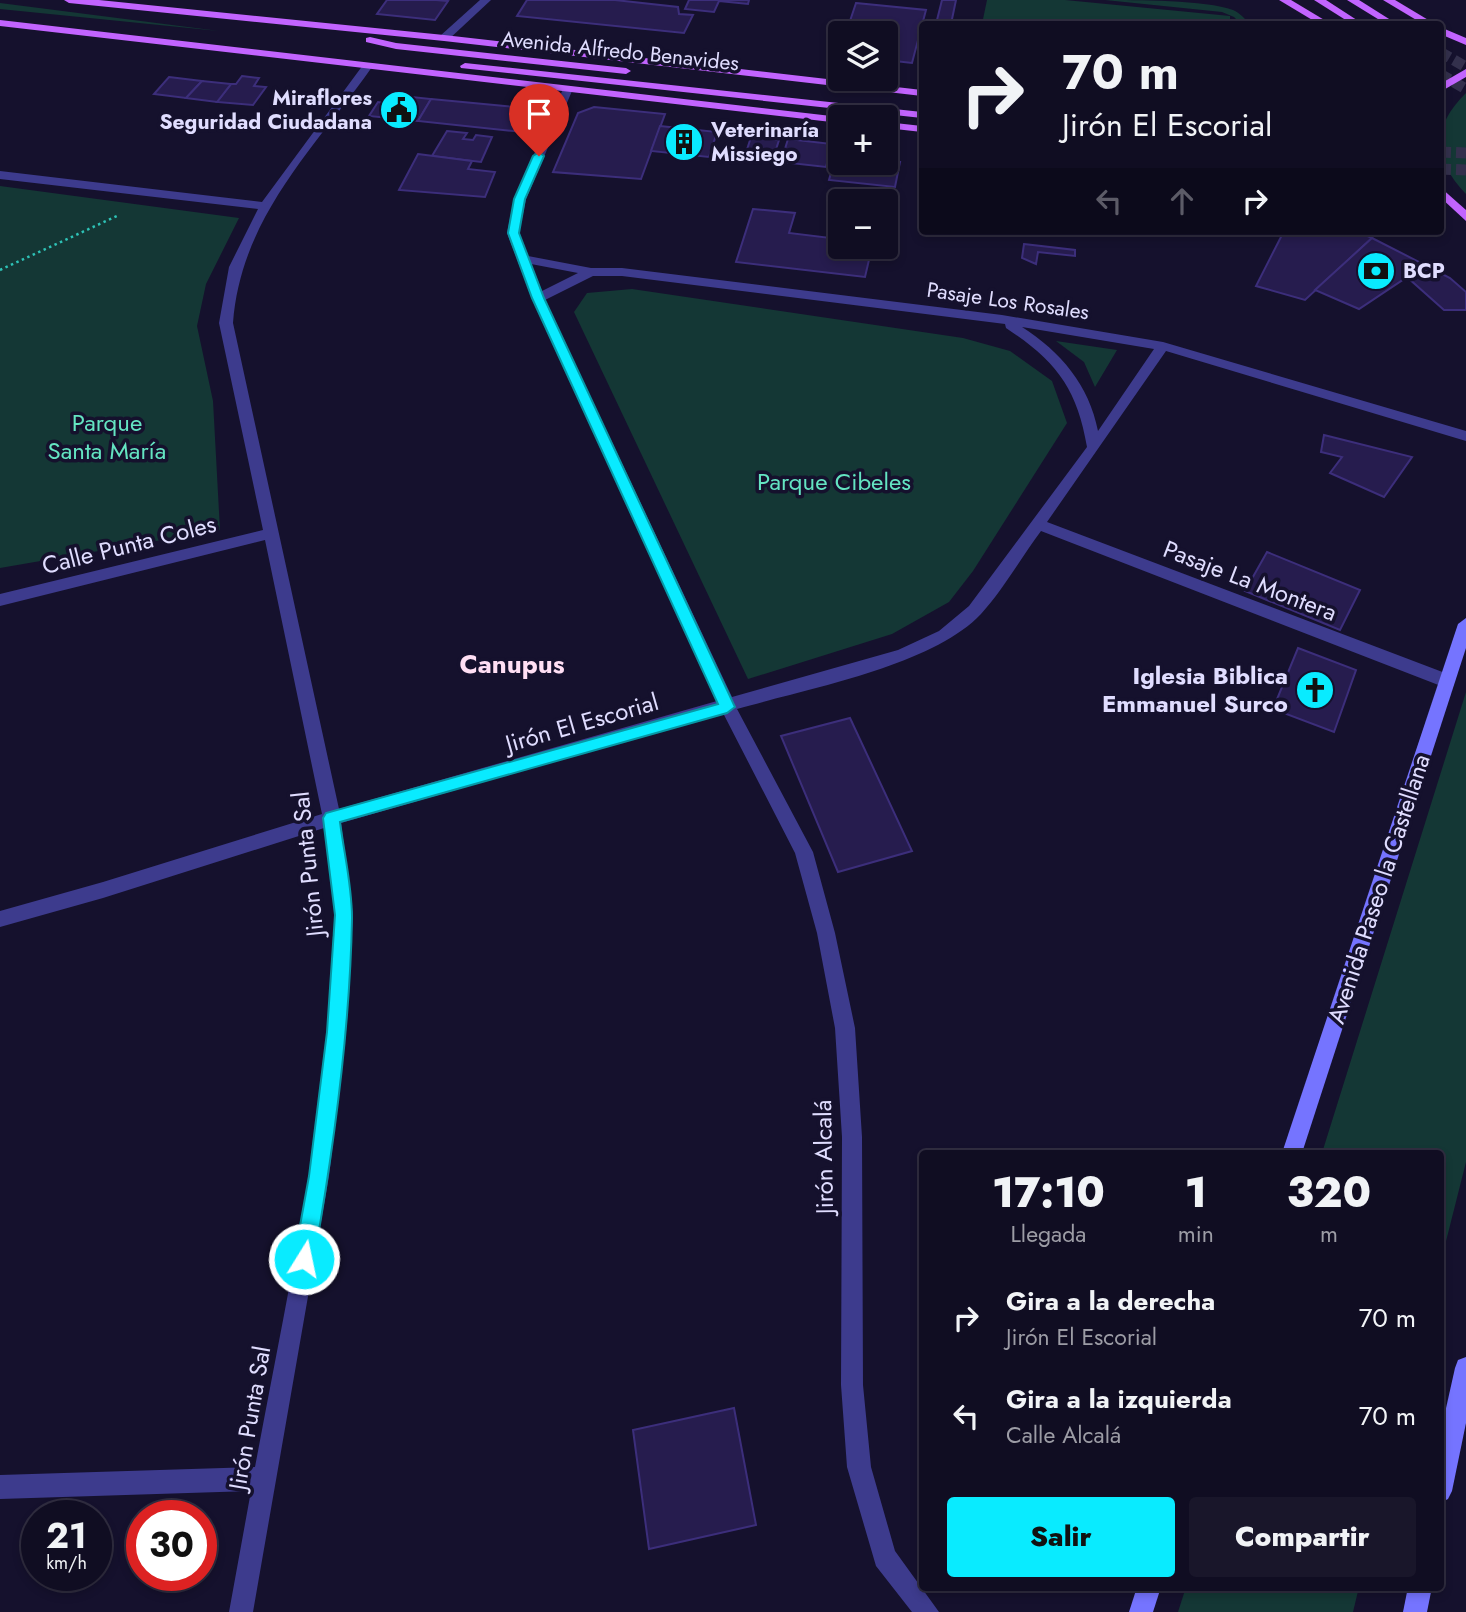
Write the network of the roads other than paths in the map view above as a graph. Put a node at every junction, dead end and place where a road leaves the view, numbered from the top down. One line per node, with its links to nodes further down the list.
1 (69, 0): 12 (main road, Avenida Alfredo Benavides)
2 (486, 0): 14 (street)
3 (1284, 0): 7 (main road)
4 (1319, 0): 8 (main road)
5 (1352, 0): 9 (main road)
6 (1388, 0): 10 (main road)
7 (1321, 21)
8 (1353, 21)
9 (1387, 21)
10 (1425, 21)
11 (0, 23): 16 (main road, Avenida Alfredo Benavides)
12 (317, 26): 14 (main road, Avenida Alfredo Benavides); 22 (main road, Avenida Alfredo Benavides)
13 (1444, 32): 15 (main road)
14 (444, 38): 21 (main road, Avenida Alfredo Benavides)
15 (1466, 42)
16 (367, 67): 17 (main road, Avenida Alfredo Benavides); 29 (street, Jirón Punta Sal)
17 (388, 69): 20 (main road, Avenida Alfredo Benavides); 23 (main road, Avenida Alfredo Benavides)
18 (1466, 72): 19 (main road)
19 (1444, 86)
20 (567, 91): 24 (main road, Avenida Alfredo Benavides); 32 (street, Jirón Alcalá)
21 (919, 93)
22 (919, 102)
23 (919, 115)
24 (828, 119)
25 (898, 126): 26 (main road)
26 (919, 128)
27 (0, 175): 29 (street)
28 (1444, 194): 31 (main road)
29 (266, 206): 40 (street, Jirón Punta Sal)
30 (1444, 210): 31 (main road)
31 (1466, 218)
32 (523, 260): 33 (street); 34 (street, Jirón Alcalá)
33 (591, 272): 34 (street, Pasaje Los Rosales); 35 (street, Pasaje Los Rosales)
34 (538, 298): 44 (street, Jirón Alcalá)
35 (1002, 319): 36 (street, Pasaje Los Rosales); 38 (street)
36 (1163, 346): 37 (street, Pasaje Los Rosales); 38 (street, Jirón El Escorial)
37 (1466, 436)
38 (1094, 448): 39 (street, Jirón El Escorial)
39 (1037, 524): 43 (street, Pasaje La Montera); 44 (street, Jirón El Escorial)
40 (269, 534): 41 (street, Calle Punta Coles); 45 (street, Jirón Punta Sal)
41 (0, 600)
42 (1466, 624): 43 (main road, Avenida Paseo la Castellana)
43 (1447, 681): 47 (main road, Avenida Paseo la Castellana)
44 (727, 707): 45 (street, Jirón El Escorial); 55 (street, Jirón Alcalá)
45 (331, 818): 46 (street, Jirón El Escorial); 50 (street, Jirón Punta Sal)
46 (0, 919)
47 (1293, 1150)
48 (1466, 1368): 49 (main road)
49 (1444, 1472)
50 (264, 1479): 51 (street); 54 (street, Jirón Punta Sal)
51 (0, 1487)
52 (1148, 1591): 56 (main road)
53 (1419, 1591): 57 (main road)
54 (241, 1612)
55 (927, 1612)
56 (1140, 1612)
57 (1415, 1612)

